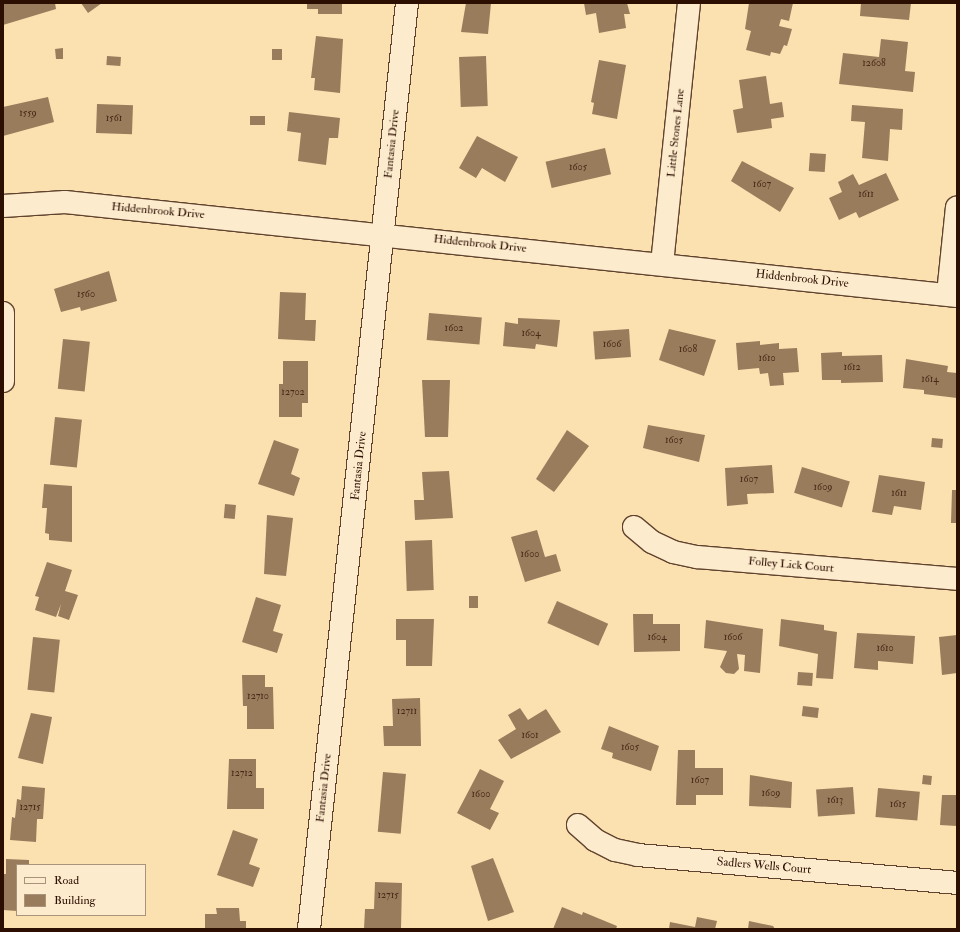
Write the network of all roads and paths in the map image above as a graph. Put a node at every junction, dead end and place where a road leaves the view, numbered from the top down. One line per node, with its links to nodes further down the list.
1 (407, 3): 5 (street, Fantasia Drive)
2 (689, 3): 6 (street, Little Stones Lane)
3 (3, 206): 5 (street, Hiddenbrook Drive)
4 (957, 206): 7 (street)
5 (382, 234): 6 (street, Hiddenbrook Drive); 14 (street, Fantasia Drive)
6 (662, 264): 7 (street, Hiddenbrook Drive)
7 (952, 295)
8 (3, 313): 9 (street)
9 (3, 381)
10 (634, 527): 11 (street, Folley Lick Court)
11 (957, 580)
12 (578, 825): 13 (street, Sadlers Wells Court)
13 (957, 883)
14 (309, 929)

